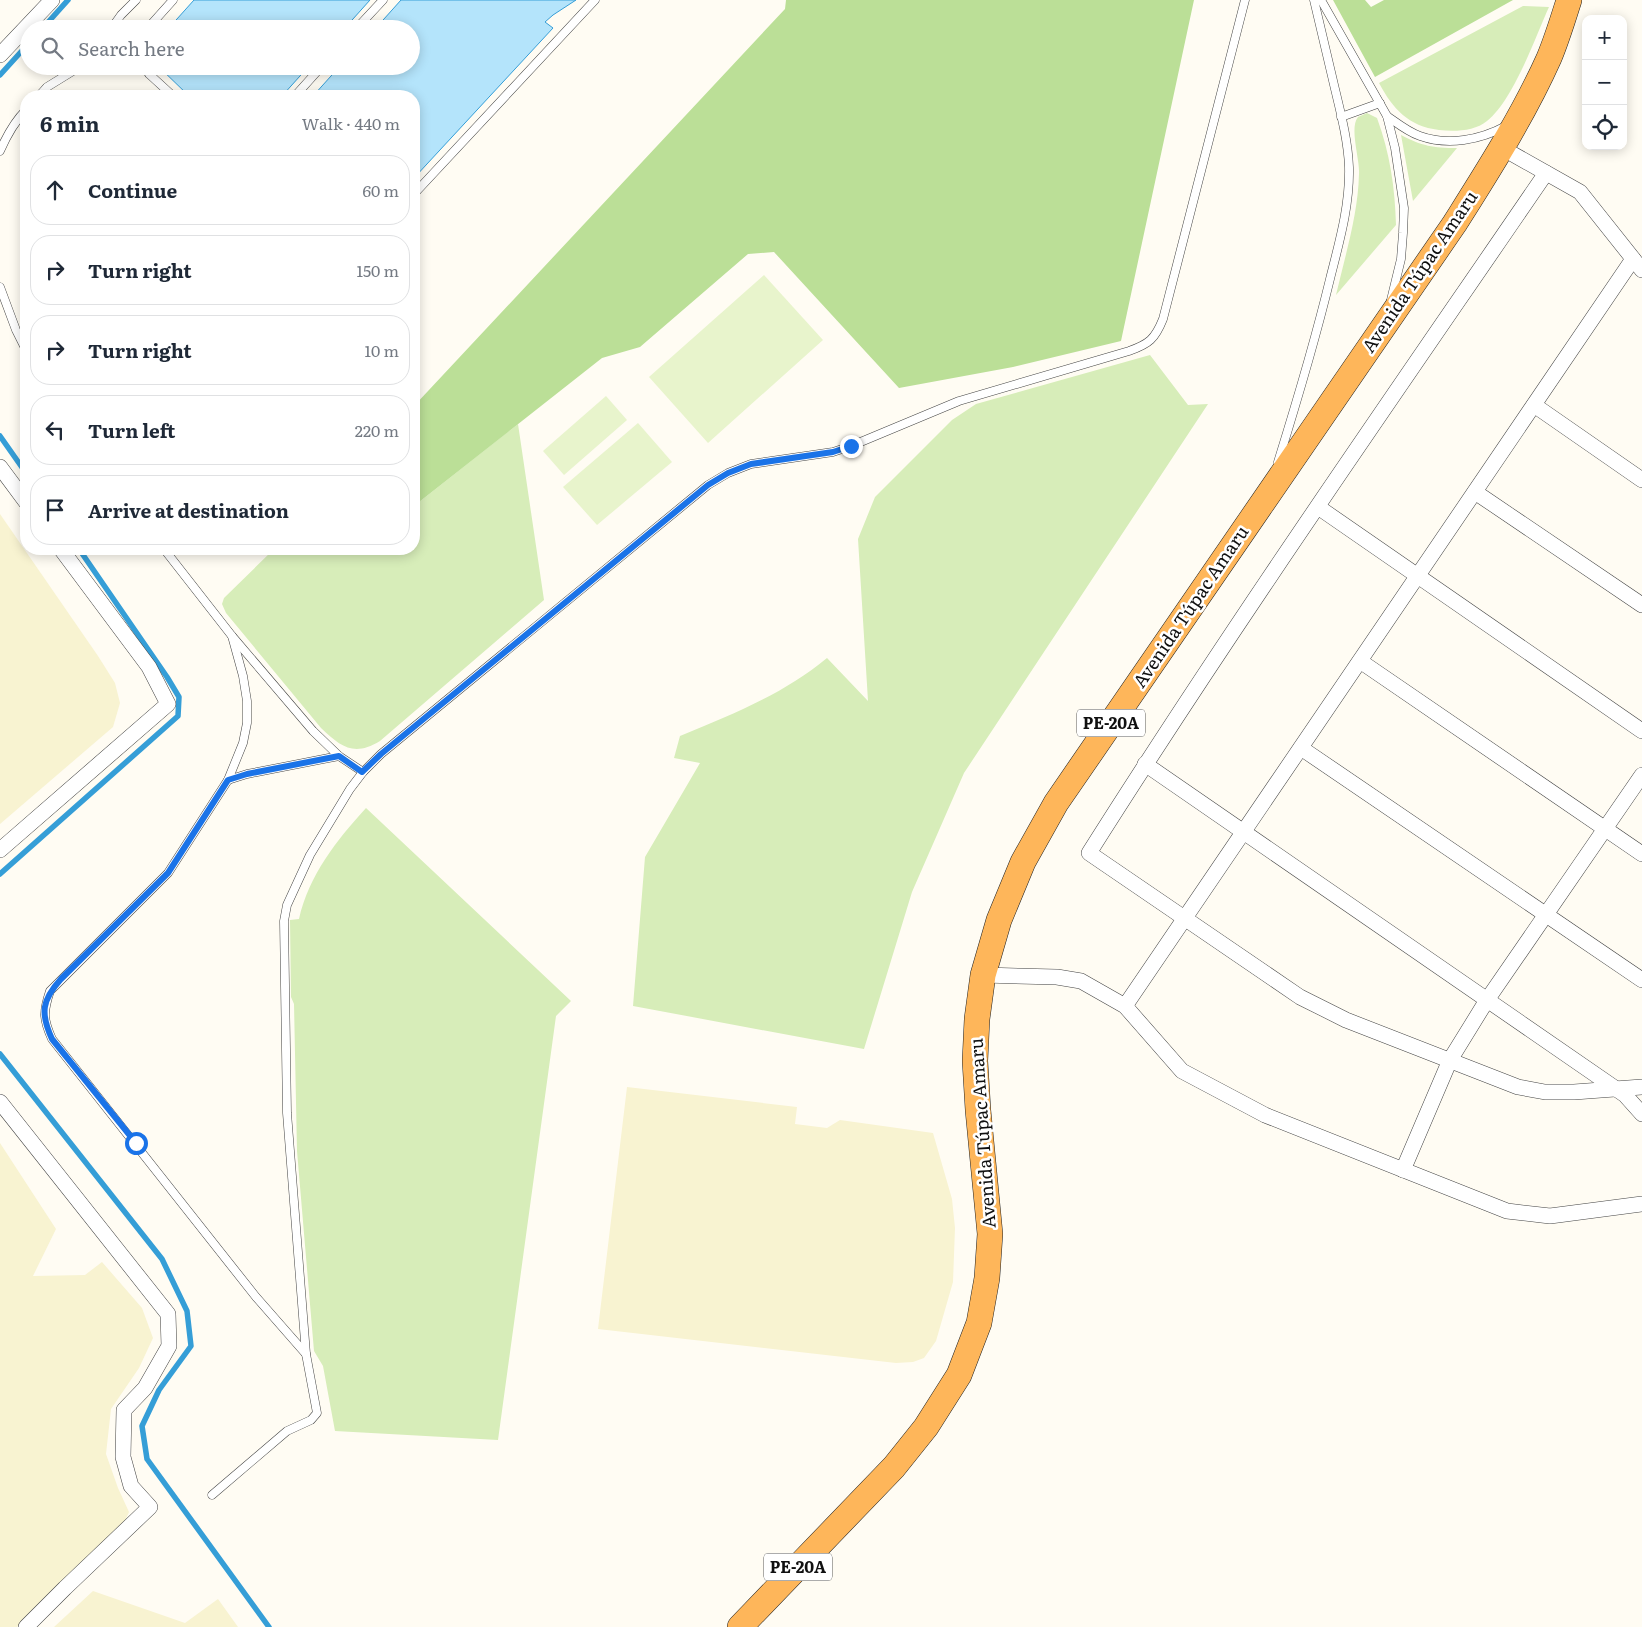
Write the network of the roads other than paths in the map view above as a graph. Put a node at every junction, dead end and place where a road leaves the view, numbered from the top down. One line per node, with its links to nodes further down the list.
1 (52, 0): 10 (street)
2 (136, 0): 11 (lane)
3 (173, 0): 12 (lane)
4 (382, 0): 13 (lane)
5 (595, 0): 30 (lane)
6 (1245, 0): 52 (lane)
7 (1314, 0): 25 (lane)
8 (1321, 0): 22 (lane)
9 (1569, 0): 26 (highway, Avenida Túpac Amaru / PE-20A)
10 (33, 20)
11 (118, 20)
12 (155, 20)
13 (364, 20)
14 (20, 34): 15 (street)
15 (0, 55)
16 (66, 75): 19 (lane)
17 (150, 75): 20 (lane)
18 (314, 75): 21 (lane)
19 (44, 90)
20 (167, 90)
21 (300, 90)
22 (1380, 103): 23 (lane); 25 (lane)
23 (1387, 116): 26 (lane); 33 (lane)
24 (20, 117): 28 (lane)
25 (1342, 117): 40 (lane)
26 (1520, 118): 27 (highway, Avenida Túpac Amaru / PE-20A)
27 (1502, 148): 29 (street); 33 (highway, Avenida Túpac Amaru / PE-20A)
28 (0, 151)
29 (1546, 173): 31 (street); 41 (street)
30 (420, 188)
31 (1638, 264): 35 (street)
32 (0, 287): 34 (lane)
33 (1380, 332): 40 (highway, Avenida Túpac Amaru / PE-20A)
34 (20, 338)
35 (1534, 405): 37 (street); 38 (street)
36 (0, 467): 39 (street)
37 (1642, 480)
38 (1475, 492): 44 (street); 45 (street)
39 (20, 494)
40 (1268, 494): 61 (highway, Avenida Túpac Amaru / PE-20A)
41 (1318, 507): 44 (street); 51 (street)
42 (66, 555): 57 (street)
43 (169, 555): 46 (lane)
44 (1418, 576): 47 (street); 48 (street)
45 (1642, 605)
46 (232, 636): 50 (lane); 54 (lane)
47 (1360, 661): 49 (street); 55 (street)
48 (1642, 731)
49 (1301, 748): 56 (street); 59 (street)
50 (339, 756): 52 (lane); 54 (lane)
51 (1145, 764): 56 (street); 60 (street)
52 (362, 772): 72 (lane)
53 (1642, 775): 55 (street)
54 (228, 780): 72 (lane)
55 (1605, 829): 58 (street); 59 (street)
56 (1244, 832): 60 (street); 63 (street)
57 (0, 850)
58 (1642, 854)
59 (1546, 914): 62 (street); 63 (street)
60 (1185, 918): 64 (street); 65 (street)
61 (983, 975): 64 (street); 75 (highway, Avenida Túpac Amaru / PE-20A)
62 (1642, 980)
63 (1487, 1000): 65 (street); 67 (street)
64 (1125, 1006): 70 (street)
65 (1450, 1060): 67 (street); 70 (street)
66 (1642, 1087): 67 (street)
67 (1616, 1089): 69 (street)
68 (0, 1102): 74 (street)
69 (1642, 1114)
70 (1402, 1170): 71 (street)
71 (1642, 1204)
72 (306, 1354): 73 (lane)
73 (212, 1495)
74 (26, 1627)
75 (740, 1627)

